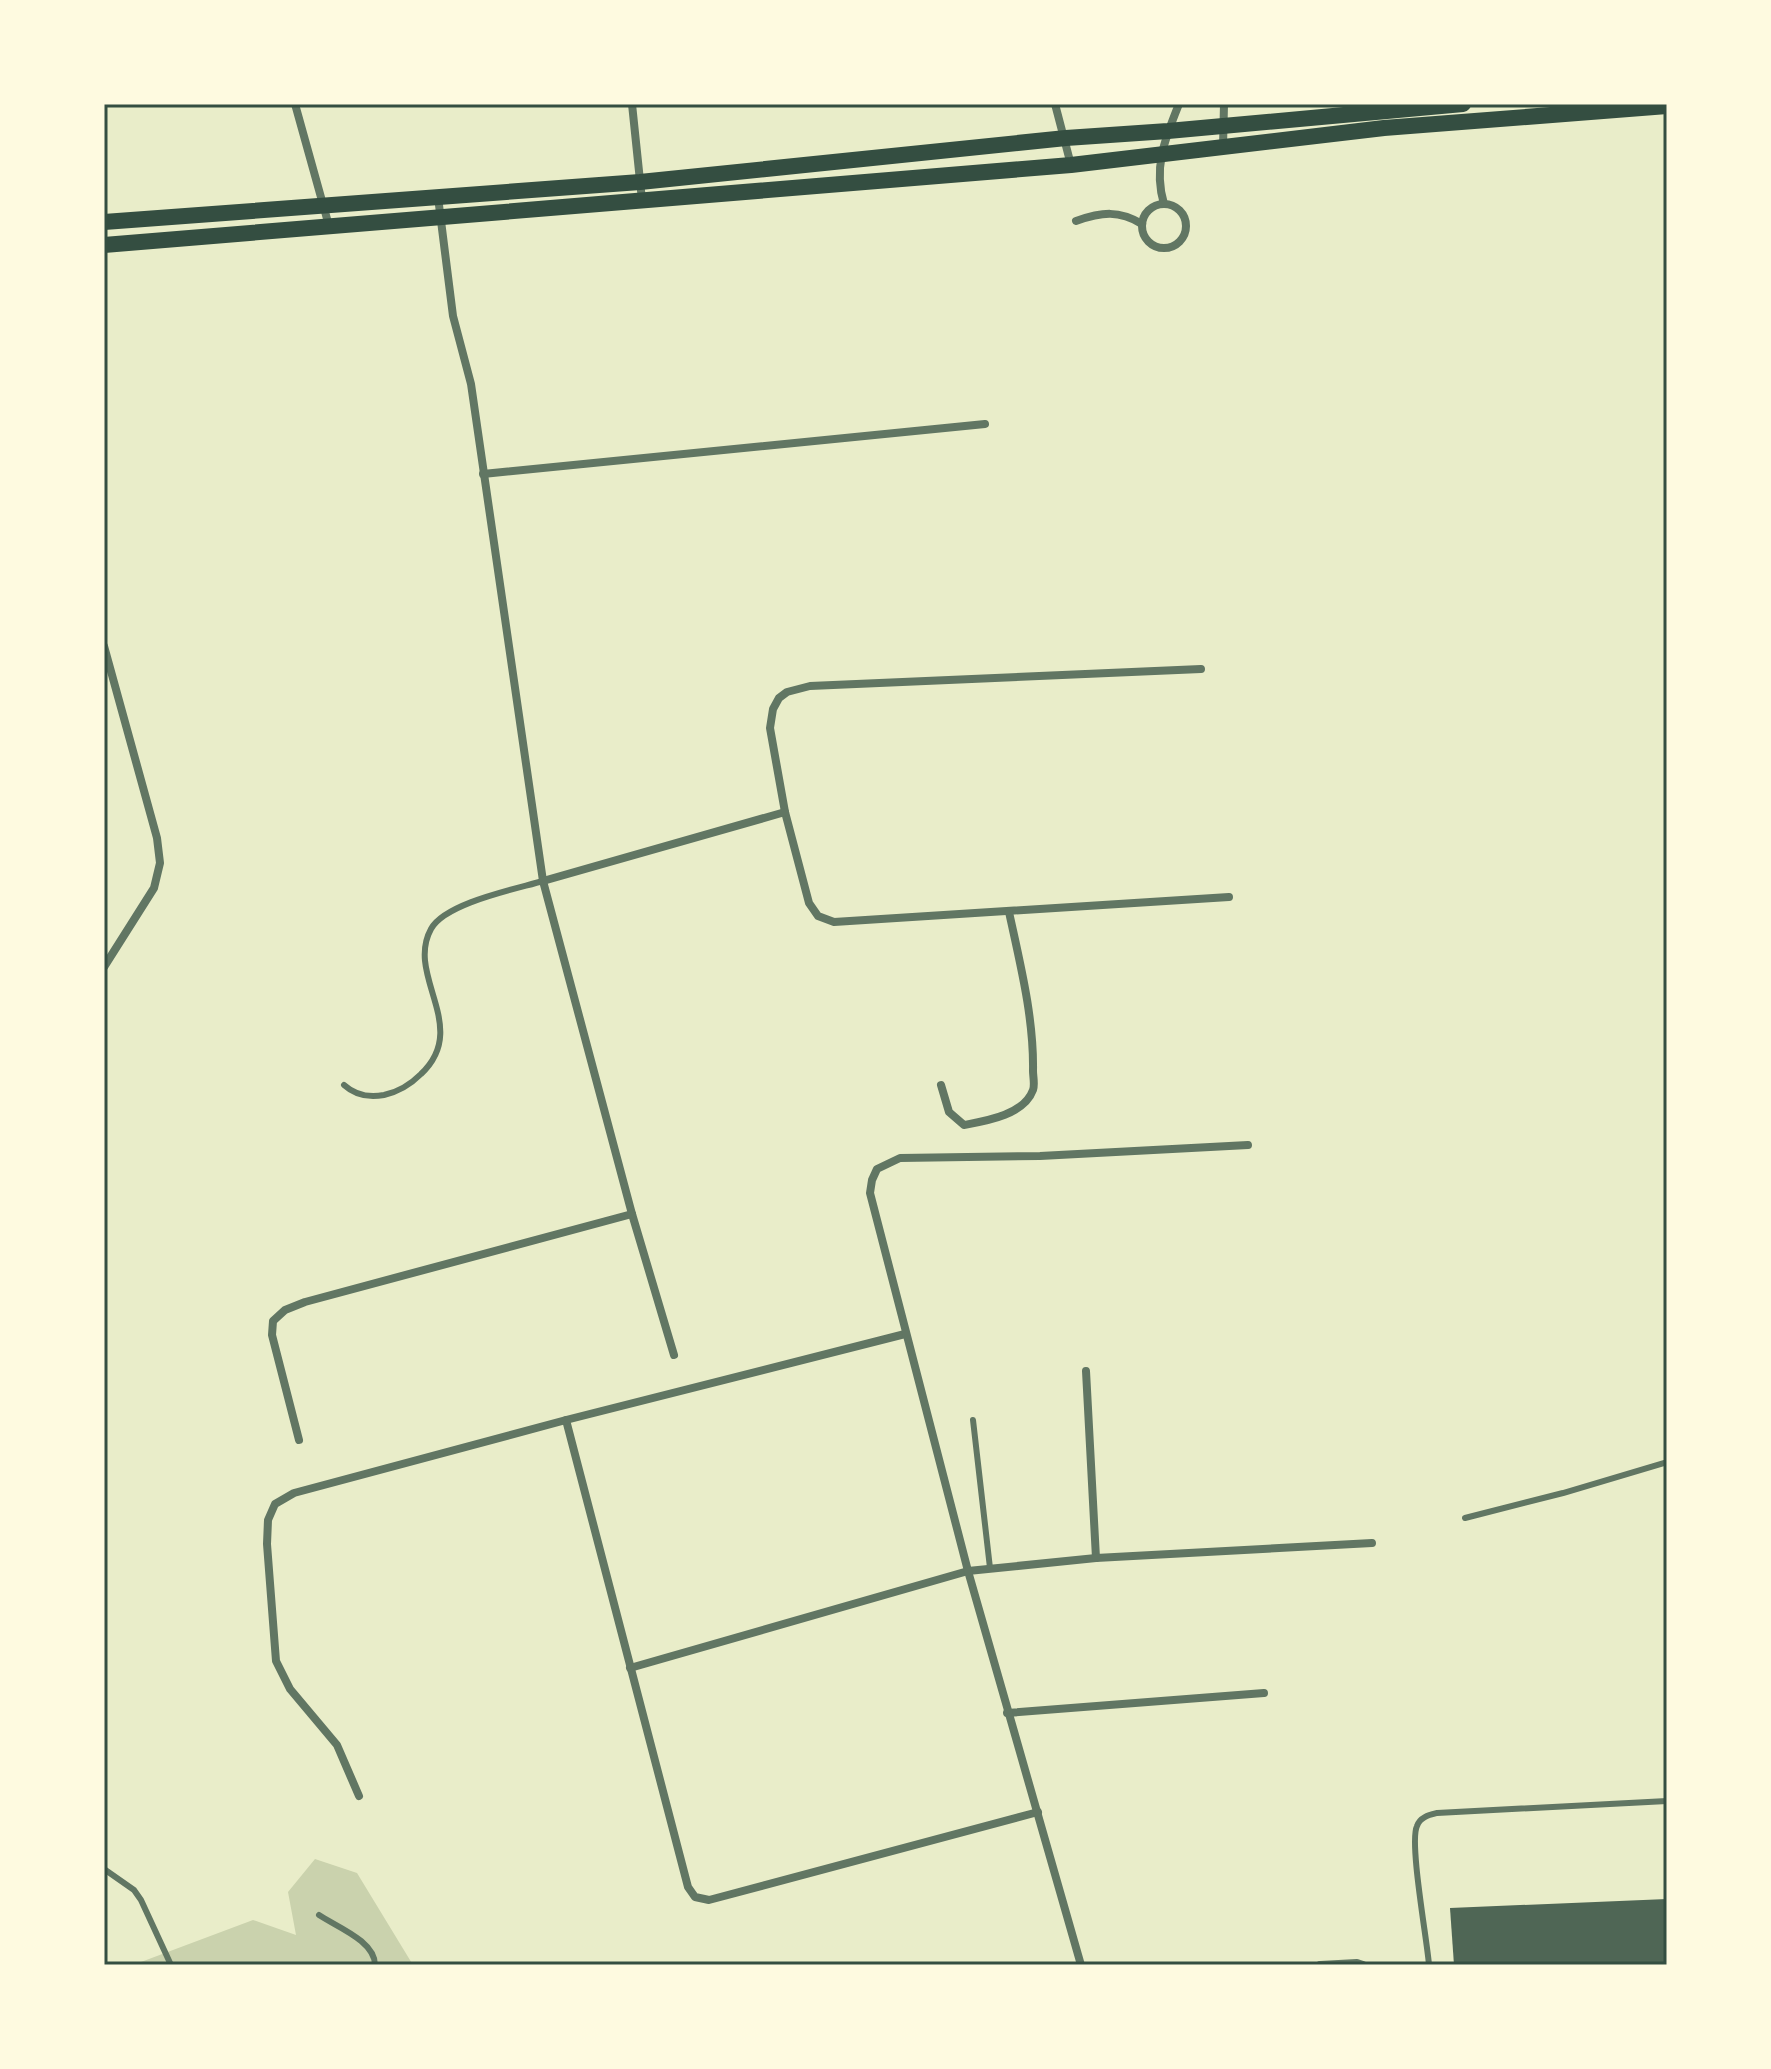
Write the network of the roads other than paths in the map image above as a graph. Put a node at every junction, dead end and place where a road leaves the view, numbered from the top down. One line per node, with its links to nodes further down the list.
1 (295, 104): 20 (street)
2 (632, 104): 16 (street)
3 (1055, 104): 12 (street)
4 (1179, 104): 11 (street)
5 (1224, 104): 9 (street)
6 (1463, 104): 8 (main road)
7 (1667, 106): 10 (main road)
8 (1383, 108): 9 (main road); 10 (street)
9 (1224, 126): 11 (main road); 13 (street)
10 (1384, 128): 13 (main road)
11 (1168, 131): 12 (main road); 14 (street)
12 (1066, 138): 15 (street); 16 (main road)
13 (1223, 148): 14 (main road)
14 (1163, 155): 15 (main road); 19 (street)
15 (1071, 165): 18 (main road)
16 (640, 182): 17 (main road); 18 (street)
17 (438, 197): 20 (main road); 21 (street)
18 (642, 200): 21 (main road)
19 (1164, 204): 24 (street); 24 (street)
20 (324, 206): 23 (main road); 25 (street)
21 (441, 218): 25 (main road); 28 (street)
22 (1076, 221): 24 (street)
23 (104, 222)
24 (1142, 224)
25 (330, 227): 26 (main road)
26 (104, 245)
27 (985, 424): 28 (street)
28 (483, 474): 32 (street)
29 (104, 646): 35 (street)
30 (1201, 669): 31 (street)
31 (785, 812): 32 (street); 34 (street)
32 (543, 881): 36 (lane); 39 (street)
33 (1229, 897): 34 (street)
34 (1009, 912): 37 (street)
35 (104, 967)
36 (344, 1085)
37 (941, 1085)
38 (1248, 1145): 40 (street)
39 (632, 1214): 41 (street); 45 (street)
40 (905, 1334): 43 (street); 51 (street)
41 (674, 1355)
42 (1086, 1371): 49 (street)
43 (566, 1420): 52 (street); 55 (street)
44 (973, 1420): 50 (lane)
45 (299, 1440)
46 (1667, 1462): 47 (lane)
47 (1465, 1518)
48 (1372, 1543): 49 (street)
49 (1096, 1558): 50 (street)
50 (990, 1568): 51 (street)
51 (968, 1571): 52 (street); 54 (street)
52 (630, 1668): 57 (street)
53 (1264, 1693): 54 (street)
54 (1007, 1713): 57 (street)
55 (359, 1796)
56 (1667, 1801): 65 (lane)
57 (1038, 1812): 63 (street)
58 (104, 1869): 61 (lane)
59 (319, 1915): 62 (lane)
60 (1360, 1964): 64 (street)
61 (171, 1965)
62 (375, 1965)
63 (1081, 1965)
64 (1320, 1965)
65 (1429, 1965)

